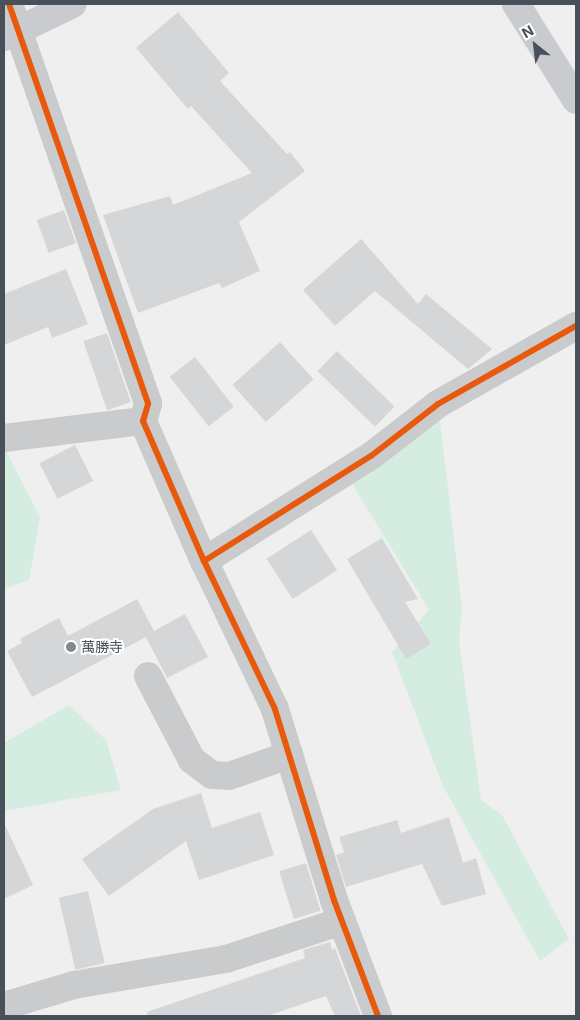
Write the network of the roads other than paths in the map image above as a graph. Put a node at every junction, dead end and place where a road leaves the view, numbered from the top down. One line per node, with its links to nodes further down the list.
1 (9, 4): 4 (street)
2 (73, 4): 4 (street)
3 (516, 4): 5 (street)
4 (11, 34): 7 (street)
5 (576, 100)
6 (576, 326): 9 (street)
7 (143, 421): 8 (street); 9 (street)
8 (4, 438)
9 (204, 560): 11 (street)
10 (148, 676): 11 (street)
11 (289, 755): 12 (street)
12 (342, 921): 13 (street); 14 (street)
13 (4, 1006)
14 (378, 1016)

